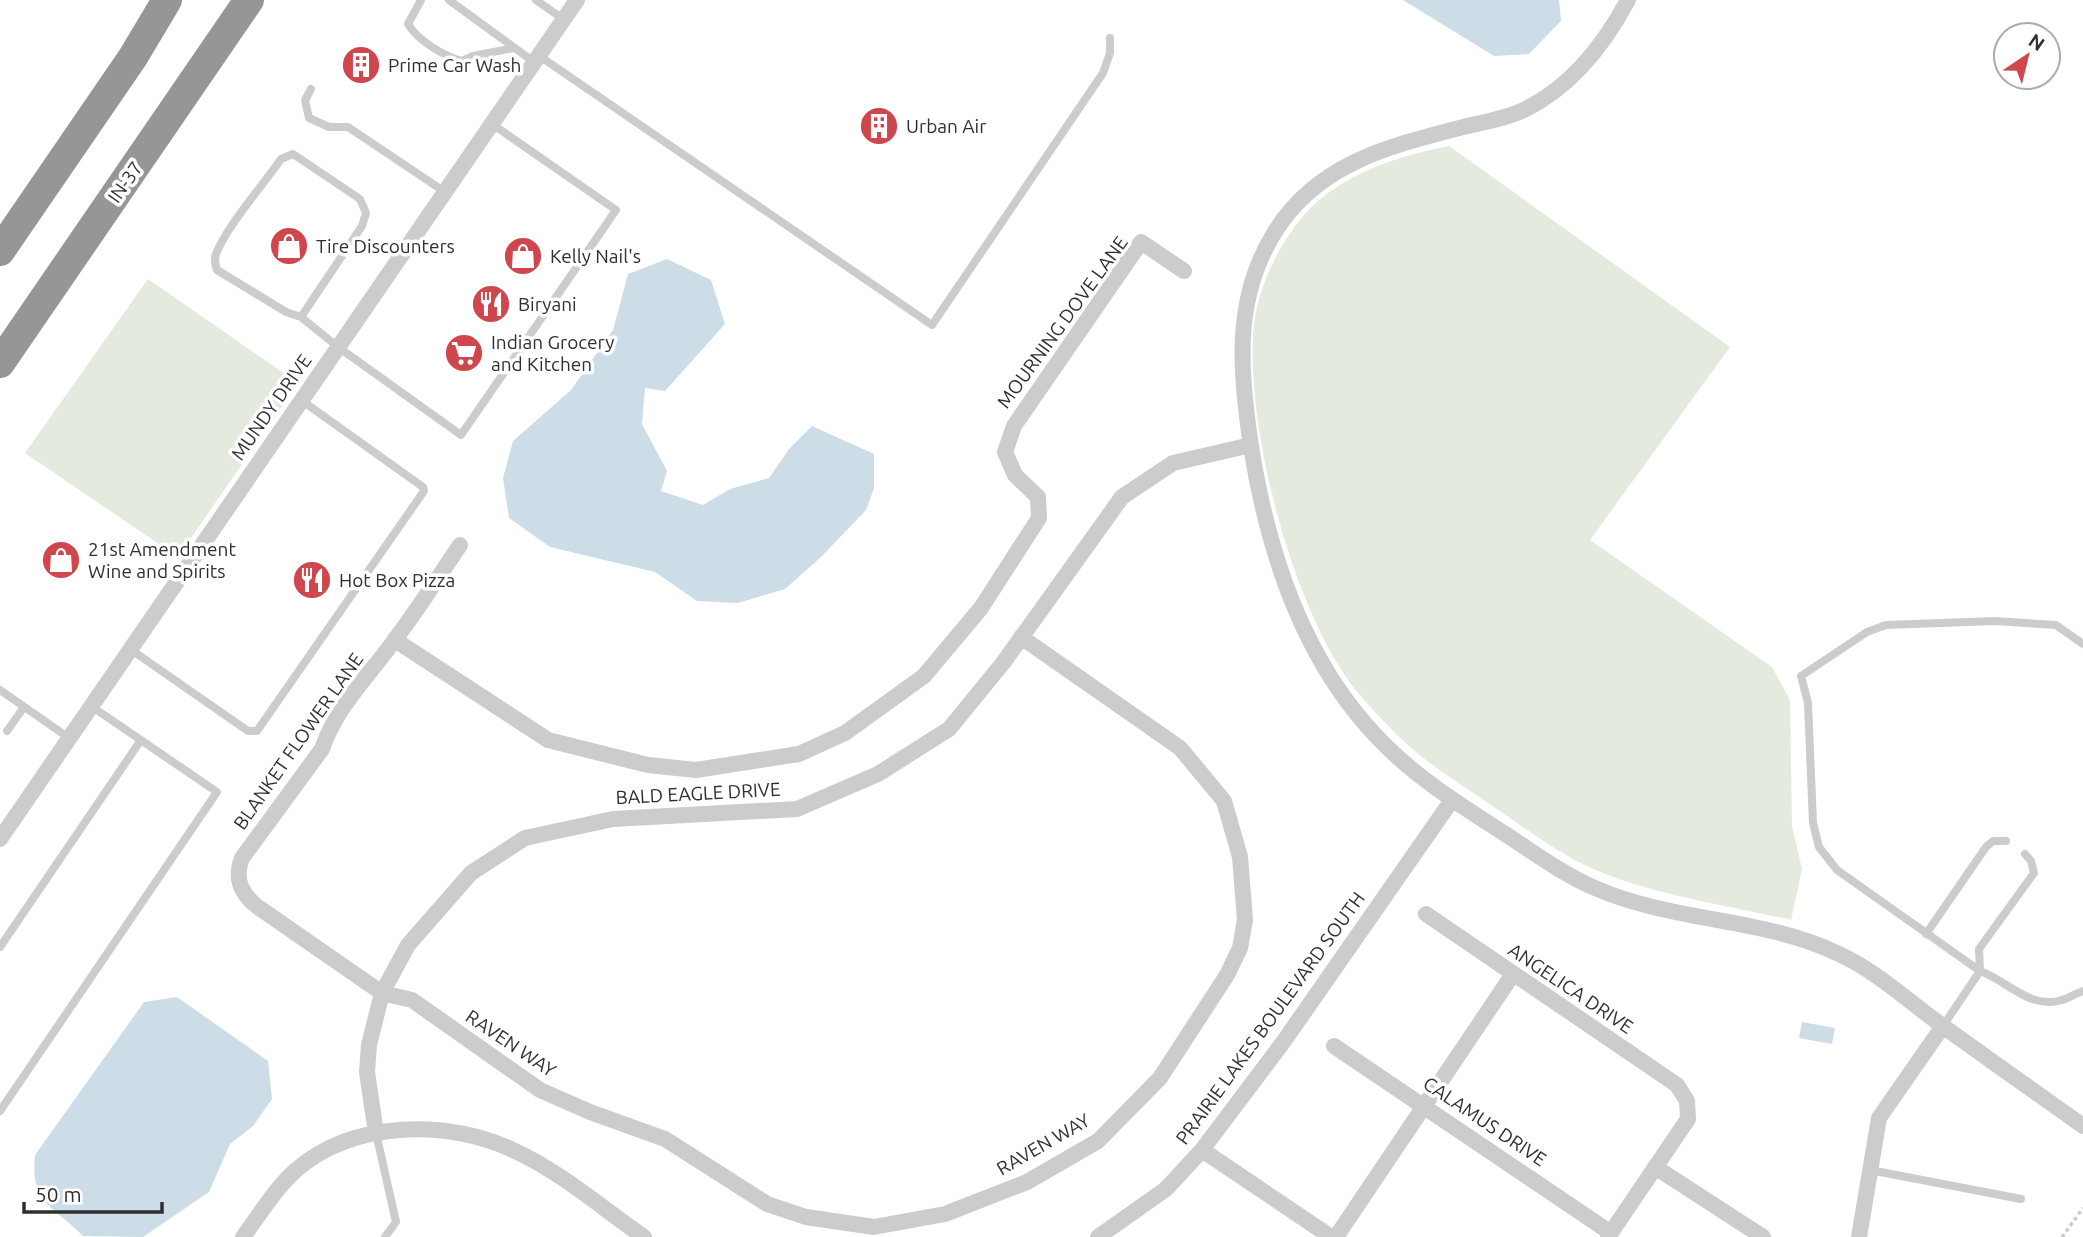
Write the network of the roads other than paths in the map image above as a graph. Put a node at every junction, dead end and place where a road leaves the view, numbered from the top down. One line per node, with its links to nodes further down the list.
1 (167, 0): 15 (highway)
2 (248, 0): 19 (highway, IN-37)
3 (421, 0): 10 (lane)
4 (449, 0): 10 (lane)
5 (536, 0): 8 (lane)
6 (577, 0): 8 (street, MUNDY DRIVE)
7 (1628, 0): 21 (street)
8 (564, 19): 11 (street, MUNDY DRIVE)
9 (1110, 37): 11 (lane)
10 (514, 48): 11 (lane)
11 (536, 58): 13 (street, MUNDY DRIVE)
12 (312, 89): 14 (lane)
13 (492, 124): 14 (street, MUNDY DRIVE); 18 (lane)
14 (445, 192): 18 (street, MUNDY DRIVE)
15 (0, 251)
16 (1184, 271): 24 (street, MOURNING DOVE LANE)
17 (301, 317): 17 (lane); 18 (lane)
18 (338, 347): 20 (street, MUNDY DRIVE)
19 (0, 363)
20 (301, 400): 26 (street, MUNDY DRIVE); 26 (lane)
21 (1251, 445): 23 (street, BALD EAGLE DRIVE); 33 (street)
22 (460, 545): 24 (street, BLANKET FLOWER LANE)
23 (1021, 637): 44 (street, BALD EAGLE DRIVE); 44 (street, RAVEN WAY)
24 (396, 640): 44 (street, BLANKET FLOWER LANE)
25 (2083, 644): 38 (lane)
26 (130, 649): 28 (street, MUNDY DRIVE)
27 (0, 690): 29 (lane)
28 (91, 706): 31 (street, MUNDY DRIVE); 32 (lane)
29 (24, 707): 30 (lane); 31 (lane)
30 (7, 731)
31 (69, 738): 34 (street, MUNDY DRIVE)
32 (141, 740): 39 (lane); 48 (lane)
33 (1452, 800): 45 (street); 51 (street, PRAIRIE LAKES BOULEVARD SOUTH)
34 (0, 839)
35 (2006, 841): 38 (lane)
36 (2025, 854): 40 (lane)
37 (1426, 914): 41 (street, ANGELICA DRIVE)
38 (1926, 934): 40 (lane)
39 (0, 947)
40 (1980, 971): 43 (lane); 45 (lane)
41 (1513, 974): 47 (street); 52 (street, ANGELICA DRIVE)
42 (2083, 982): 43 (lane)
43 (2079, 992)
44 (382, 993): 50 (street, BALD EAGLE DRIVE)
45 (1943, 1026): 49 (street); 53 (street)
46 (1334, 1046): 47 (street, CALAMUS DRIVE)
47 (1427, 1106): 55 (street, CALAMUS DRIVE); 60 (street)
48 (0, 1111)
49 (2083, 1126)
50 (376, 1133): 56 (street); 57 (lane); 58 (street)
51 (1202, 1150): 59 (street, PRAIRIE LAKES BOULEVARD SOUTH); 60 (street)
52 (1655, 1167): 55 (street); 61 (street)
53 (1870, 1170): 54 (lane); 62 (street)
54 (2021, 1199)
55 (1610, 1235)
56 (243, 1237)
57 (387, 1237)
58 (644, 1237)
59 (1098, 1237)
60 (1333, 1237)
61 (1763, 1237)
62 (1859, 1237)

